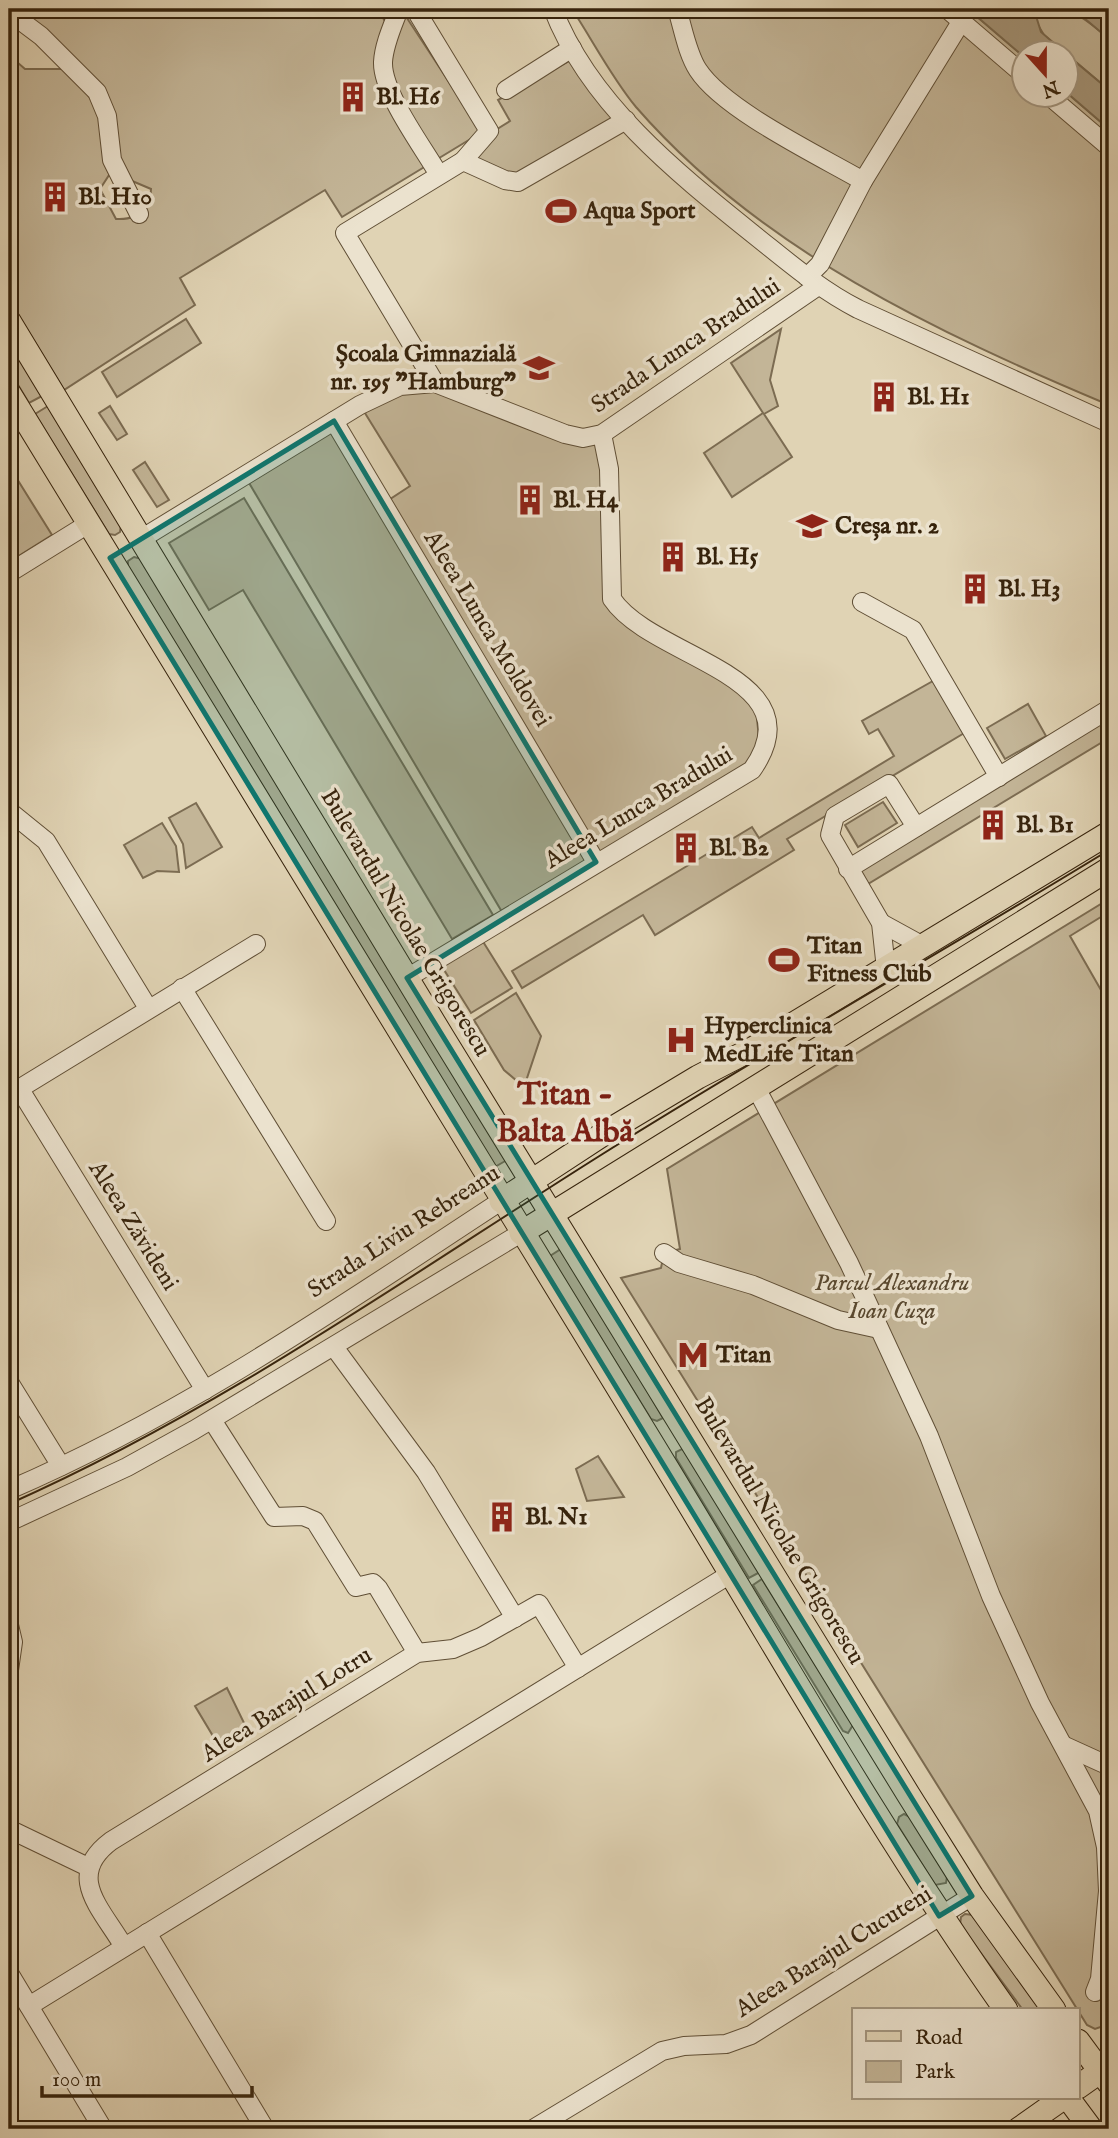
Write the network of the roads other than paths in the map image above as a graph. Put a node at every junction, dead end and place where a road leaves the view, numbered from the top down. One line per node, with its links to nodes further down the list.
1 (399, 9): 15 (street)
2 (415, 9): 14 (street)
3 (553, 9): 8 (street)
4 (677, 9): 16 (street)
5 (947, 9): 7 (street)
6 (9, 12): 17 (street)
7 (961, 22): 9 (street); 16 (street)
8 (572, 48): 10 (street); 12 (street)
9 (1010, 63)
10 (506, 90)
11 (1063, 108): 13 (street)
12 (626, 120): 14 (street); 18 (street)
13 (1109, 147)
14 (463, 161): 15 (street)
15 (439, 175): 20 (street)
16 (863, 181): 18 (street)
17 (139, 214)
18 (813, 282): 23 (street, Strada Lunca Bradului); 24 (street, Strada Lunca Bradului)
19 (9, 321): 26 (main road, Bulevardul Nicolae Grigorescu)
20 (435, 383): 22 (street, Strada Lunca Bradului); 24 (street, Strada Lunca Bradului)
21 (9, 393): 25 (main road)
22 (334, 421): 26 (street, Strada Lunca Bradului); 35 (street, Aleea Lunca Moldovei)
23 (1109, 423)
24 (602, 434): 35 (street, Aleea Lunca Bradului)
25 (88, 524): 27 (main road); 28 (street)
26 (141, 539): 27 (main road); 42 (main road, Bulevardul Nicolae Grigorescu)
27 (110, 558): 48 (main road)
28 (9, 573)
29 (862, 601): 31 (street)
30 (1109, 709): 31 (street)
31 (999, 777): 33 (street)
32 (9, 811): 44 (street)
33 (916, 828): 36 (street); 36 (street)
34 (1109, 833): 40 (main road, Strada Liviu Rebreanu)
35 (597, 862): 42 (street, Aleea Lunca Bradului)
36 (848, 869): 38 (street)
37 (1109, 869): 45 (main road)
38 (881, 923): 40 (street); 41 (street)
39 (256, 944): 43 (street, Aleea Zăvideni)
40 (923, 946): 41 (main road, Strada Liviu Rebreanu)
41 (886, 968): 47 (main road, Strada Liviu Rebreanu)
42 (407, 978): 47 (main road, Bulevardul Nicolae Grigorescu)
43 (182, 988): 44 (street, Aleea Zăvideni); 50 (street)
44 (148, 1008): 46 (street, Aleea Zăvideni)
45 (755, 1086): 49 (main road); 53 (street)
46 (14, 1092): 56 (street, Aleea Zăvideni)
47 (532, 1181): 48 (main road, Strada Liviu Rebreanu); 49 (main road, Bulevardul Nicolae Grigorescu)
48 (501, 1201): 51 (main road); 56 (street, Strada Liviu Rebreanu)
49 (553, 1213): 51 (main road); 72 (main road, Bulevardul Nicolae Grigorescu)
50 (326, 1221)
51 (521, 1233): 54 (street); 61 (main road)
52 (664, 1253): 53 (street)
53 (879, 1329): 67 (street)
54 (334, 1348): 57 (street); 62 (street)
55 (9, 1382): 58 (street)
56 (205, 1390): 58 (street, Strada Liviu Rebreanu)
57 (212, 1420): 60 (street); 64 (street)
58 (61, 1466): 59 (street, Strada Liviu Rebreanu)
59 (9, 1490)
60 (9, 1522)
61 (732, 1573): 65 (street); 73 (main road)
62 (515, 1618): 64 (street, Aleea Barajul Lotru); 65 (street, Aleea Barajul Lotru)
63 (9, 1625): 66 (street)
64 (417, 1653): 70 (street, Aleea Barajul Lotru)
65 (578, 1668): 74 (street)
66 (9, 1670)
67 (1065, 1746): 68 (street); 71 (street)
68 (1109, 1766)
69 (9, 1829): 70 (street)
70 (88, 1867): 75 (street)
71 (1108, 1884): 77 (street)
72 (972, 1896): 73 (street, Aleea Barajul Cucuteni); 80 (main road, Bulevardul Nicolae Grigorescu)
73 (939, 1916): 79 (main road); 88 (street, Aleea Barajul Cucuteni)
74 (147, 1933): 75 (street); 87 (street)
75 (124, 1947): 78 (street)
76 (9, 1973): 78 (street)
77 (1095, 1992)
78 (29, 2006): 86 (street)
79 (1005, 2008)
80 (1053, 2008)
81 (1080, 2043): 82 (main road)
82 (1106, 2073): 83 (main road)
83 (1080, 2086)
84 (1062, 2100): 89 (main road)
85 (1067, 2100): 90 (main road)
86 (103, 2129)
87 (265, 2129)
88 (533, 2129)
89 (1019, 2129)
90 (1091, 2129)

